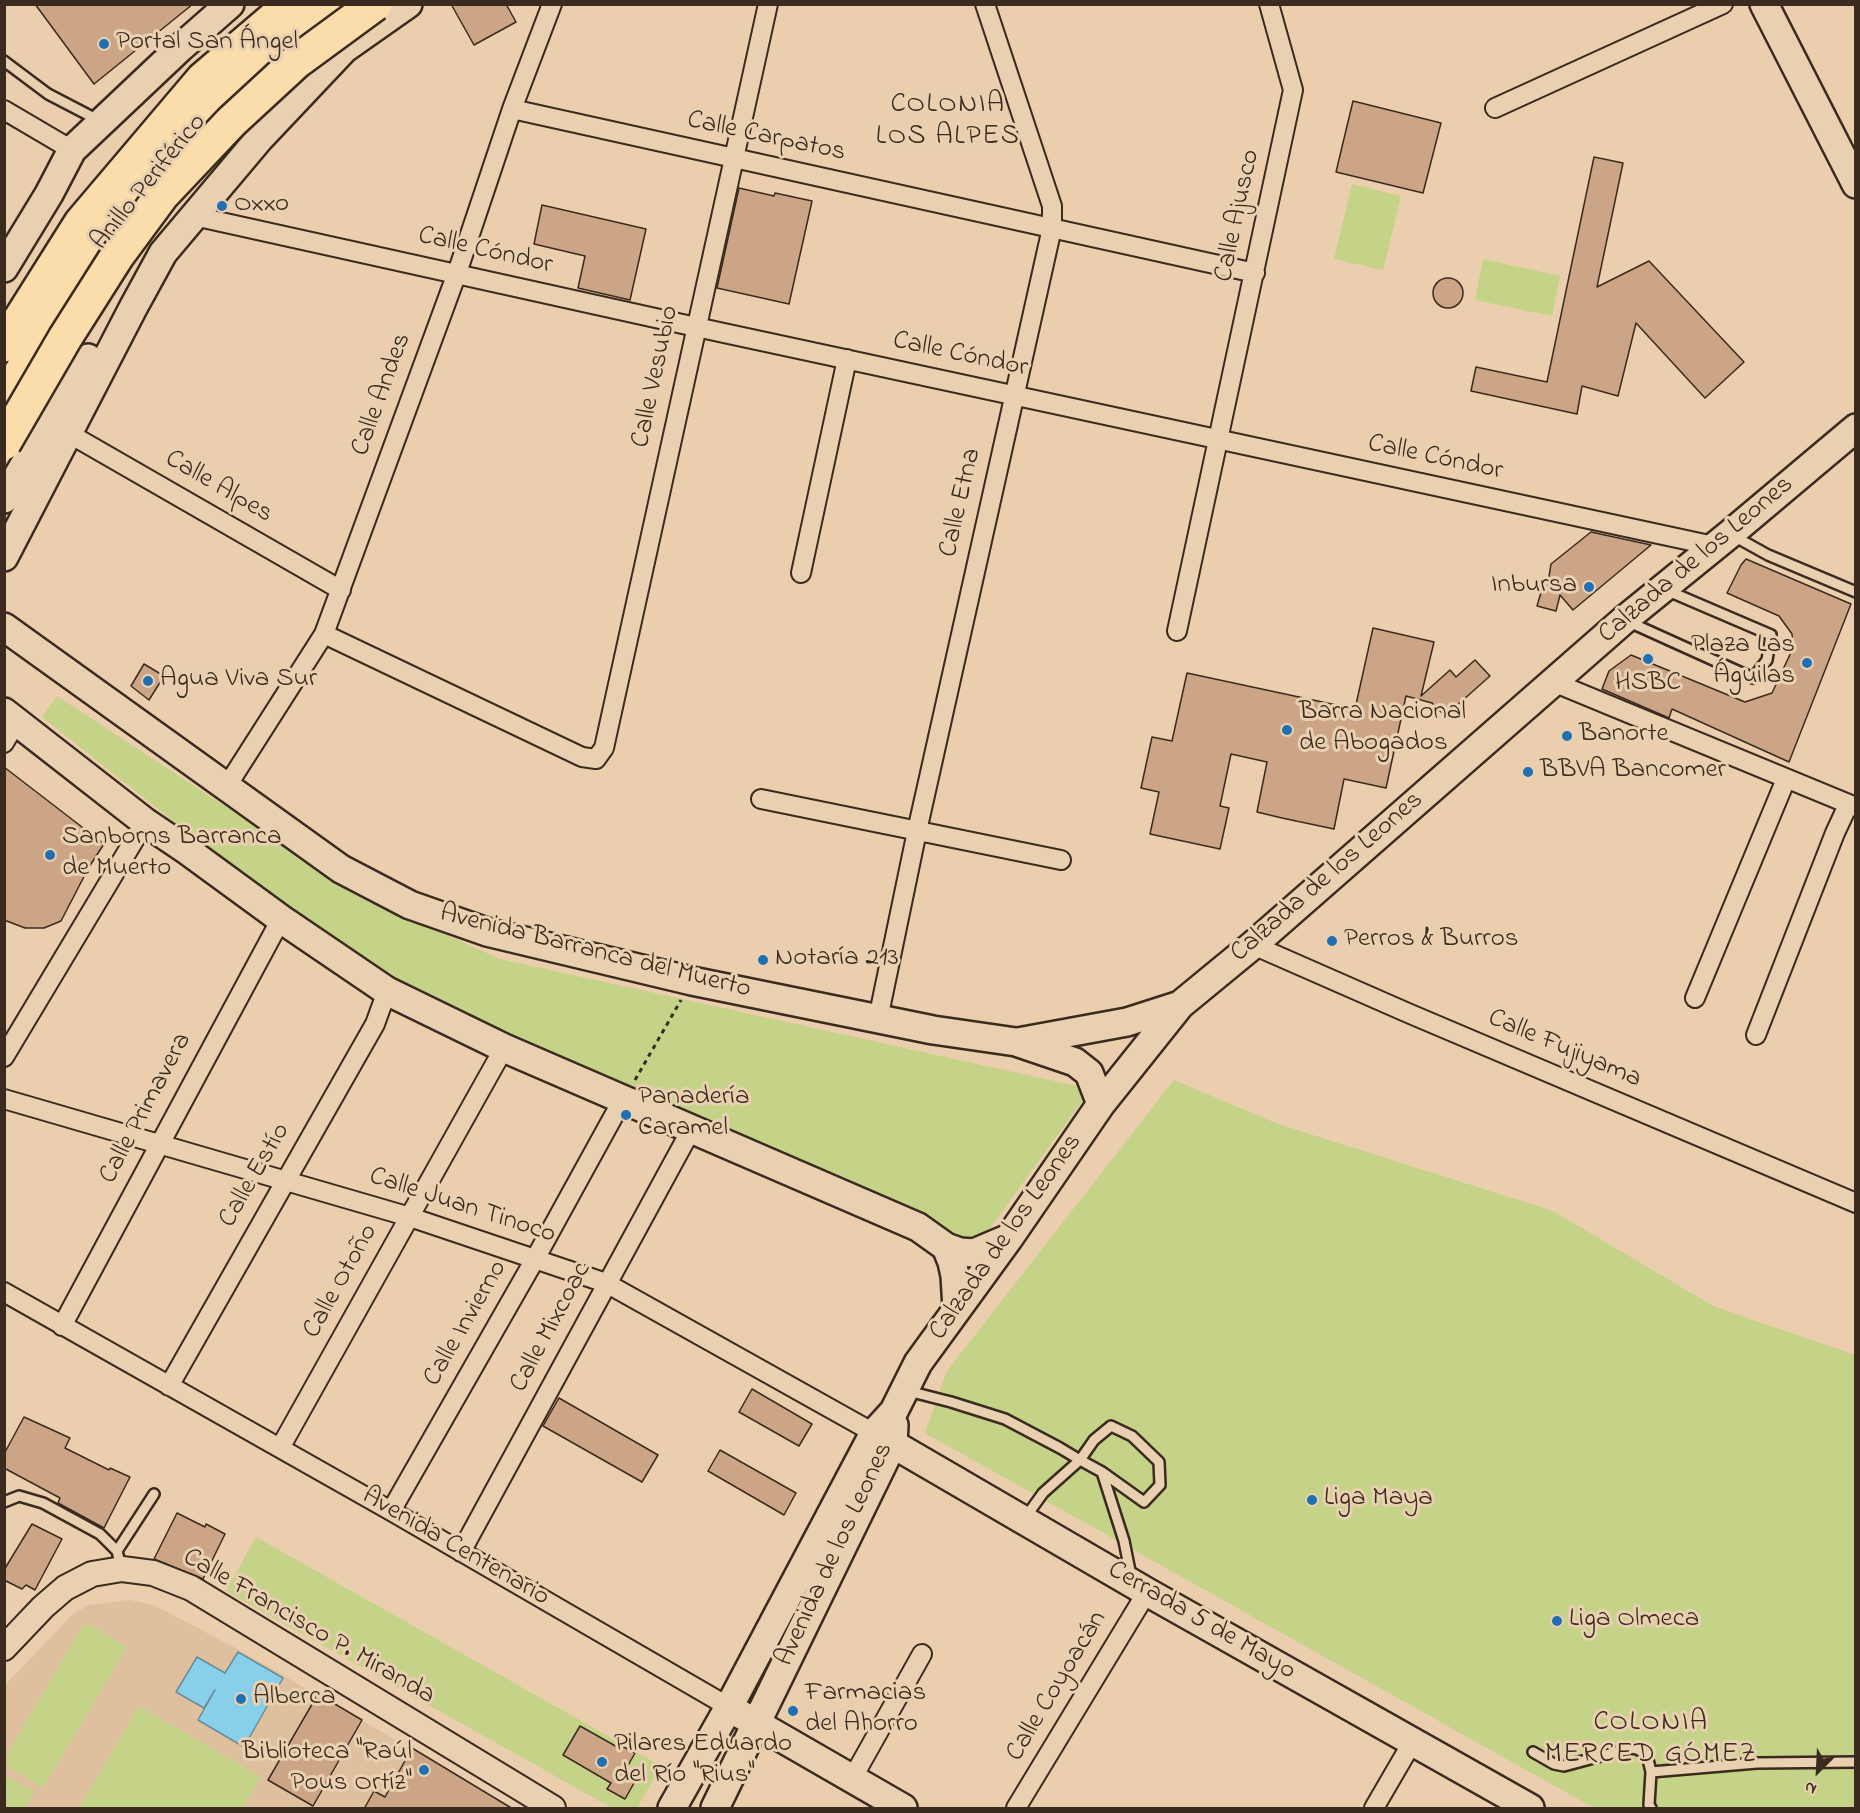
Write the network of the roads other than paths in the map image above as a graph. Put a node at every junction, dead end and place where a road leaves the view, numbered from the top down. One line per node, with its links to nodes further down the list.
1 (230, 4): 18 (main road)
2 (291, 4): 12 (highway, Anillo Periférico)
3 (340, 4): 12 (highway, Anillo Periférico)
4 (375, 4): 37 (highway, bridge)
5 (408, 4): 13 (main road)
6 (552, 4): 16 (street, Calle Andes)
7 (768, 4): 20 (street, Calle Vesubio)
8 (985, 4): 23 (street, Calle Etna)
9 (1269, 4): 27 (street, Calle Ajusco)
10 (1723, 4): 15 (street)
11 (1764, 4): 21 (main road)
12 (264, 24): 13 (highway); 28 (highway); 30 (highway, Anillo Periférico); 33 (highway, Anillo Periférico)
13 (345, 49): 22 (main road)
14 (4, 62): 18 (lane)
15 (1494, 108)
16 (512, 109): 20 (street, Calle Carpatos); 26 (street, Calle Andes)
17 (4, 110): 19 (street)
18 (103, 122): 19 (main road)
19 (72, 150): 25 (main road)
20 (733, 158): 23 (street, Calle Carpatos); 29 (street, Calle Vesubio)
21 (1856, 184)
22 (194, 216): 24 (main road); 26 (street, Calle Cóndor)
23 (1052, 228): 27 (street, Calle Carpatos); 32 (street, Calle Etna)
24 (163, 253): 35 (main road); 38 (main road)
25 (4, 268)
26 (457, 273): 29 (street, Calle Cóndor); 43 (street, Calle Andes)
27 (1255, 273): 36 (street, Calle Ajusco)
28 (4, 306)
29 (696, 327): 31 (street, Calle Cóndor); 48 (street, Calle Vesubio)
30 (4, 345)
31 (847, 359): 32 (street, Calle Cóndor); 41 (street)
32 (1014, 396): 36 (street, Calle Cóndor); 56 (street, Calle Etna)
33 (4, 401)
34 (1856, 428): 39 (main road, Calzada de los Leones)
35 (68, 433): 40 (main road); 43 (street, Calle Alpes)
36 (1218, 439): 39 (street, Calle Cóndor); 47 (street, Calle Ajusco)
37 (4, 443)
38 (4, 499)
39 (1722, 540): 42 (main road, Calzada de los Leones); 44 (lane)
40 (4, 557)
41 (801, 573)
42 (1663, 589): 45 (main road, Calzada de los Leones); 45 (lane)
43 (341, 590): 48 (street, Calle Andes)
44 (1856, 592)
45 (1624, 620): 49 (main road, Calzada de los Leones)
46 (4, 627): 52 (main road, Avenida Barranca del Muerto)
47 (1177, 631)
48 (324, 634): 52 (street, Calle Andes)
49 (1553, 682): 51 (street); 59 (main road, Calzada de los Leones)
50 (9, 725): 55 (main road)
51 (1786, 779): 54 (street); 61 (street)
52 (227, 786): 63 (main road, Avenida Barranca del Muerto)
53 (761, 799): 56 (street)
54 (1852, 806): 64 (street)
55 (145, 822): 58 (main road); 67 (street)
56 (917, 831): 57 (street); 63 (street, Calle Etna)
57 (1061, 860)
58 (281, 919): 60 (main road); 72 (street, Calle Primavera)
59 (1253, 945): 62 (main road, Calzada de los Leones); 74 (street, Calle Fujiyama)
60 (387, 991): 66 (main road); 73 (street, Calle Estío)
61 (1695, 998)
62 (1180, 1005): 65 (main road, Avenida Barranca del Muerto); 70 (main road, Calzada de los Leones)
63 (878, 1019): 65 (main road, Avenida Barranca del Muerto)
64 (1756, 1035)
65 (1016, 1042): 70 (main road, Avenida Barranca del Muerto)
66 (504, 1048): 69 (main road); 75 (street, Calle Otoño)
67 (4, 1057)
68 (4, 1098): 72 (street, Calle Juan Tinoco)
69 (623, 1099): 71 (main road); 78 (street, Calle Invierno)
70 (1101, 1104): 76 (main road, Calzada de los Leones)
71 (691, 1130): 77 (main road); 79 (street, Calle Mixcoac)
72 (159, 1142): 73 (street, Calle Juan Tinoco); 82 (street, Calle Primavera)
73 (285, 1179): 75 (street, Calle Juan Tinoco); 83 (street, Calle Estío)
74 (1856, 1203)
75 (410, 1217): 78 (street, Calle Juan Tinoco); 86 (street, Calle Otoño)
76 (1009, 1238): 77 (main road); 81 (main road, Calzada de los Leones)
77 (946, 1247): 81 (main road)
78 (535, 1258): 79 (street, Calle Juan Tinoco); 91 (street, Calle Invierno)
79 (606, 1283): 85 (street, Calle Juan Tinoco); 93 (street, Calle Mixcoac)
80 (4, 1292): 82 (street, Avenida Centenario)
81 (957, 1308): 84 (main road, Calzada de los Leones)
82 (62, 1326): 83 (street, Avenida Centenario)
83 (169, 1386): 86 (street, Avenida Centenario)
84 (899, 1400): 85 (main road, Avenida de los Leones); 87 (lane)
85 (884, 1438): 92 (main road, Cerrada 5 de Mayo); 98 (main road); 99 (main road, Avenida de los Leones)
86 (280, 1448): 91 (street, Avenida Centenario)
87 (1080, 1460): 88 (lane); 88 (lane); 92 (lane)
88 (1102, 1472): 95 (lane)
89 (154, 1494): 94 (lane)
90 (4, 1502): 94 (lane)
91 (391, 1511): 93 (street, Avenida Centenario)
92 (1024, 1520): 95 (main road, Cerrada 5 de Mayo)
93 (461, 1552): 98 (street, Avenida Centenario)
94 (120, 1560): 96 (street, Calle Francisco P. Miranda); 105 (street, Calle Francisco P. Miranda)
95 (1140, 1588): 100 (main road, Cerrada 5 de Mayo); 109 (street, Calle Coyoacán)
96 (4, 1648)
97 (922, 1654): 104 (street)
98 (729, 1707): 99 (main road, Avenida Centenario); 106 (main road)
99 (755, 1722): 104 (main road, Avenida Centenario); 107 (main road, Avenida de los Leones)
100 (1413, 1741): 110 (street); 111 (main road, Cerrada 5 de Mayo)
101 (1533, 1752): 103 (lane)
102 (1856, 1762): 103 (lane)
103 (1652, 1772): 112 (lane)
104 (852, 1779): 108 (main road, Avenida Centenario)
105 (553, 1809)
106 (672, 1809)
107 (715, 1809)
108 (903, 1809)
109 (1016, 1809)
110 (1374, 1809)
111 (1530, 1809)
112 (1651, 1809)

